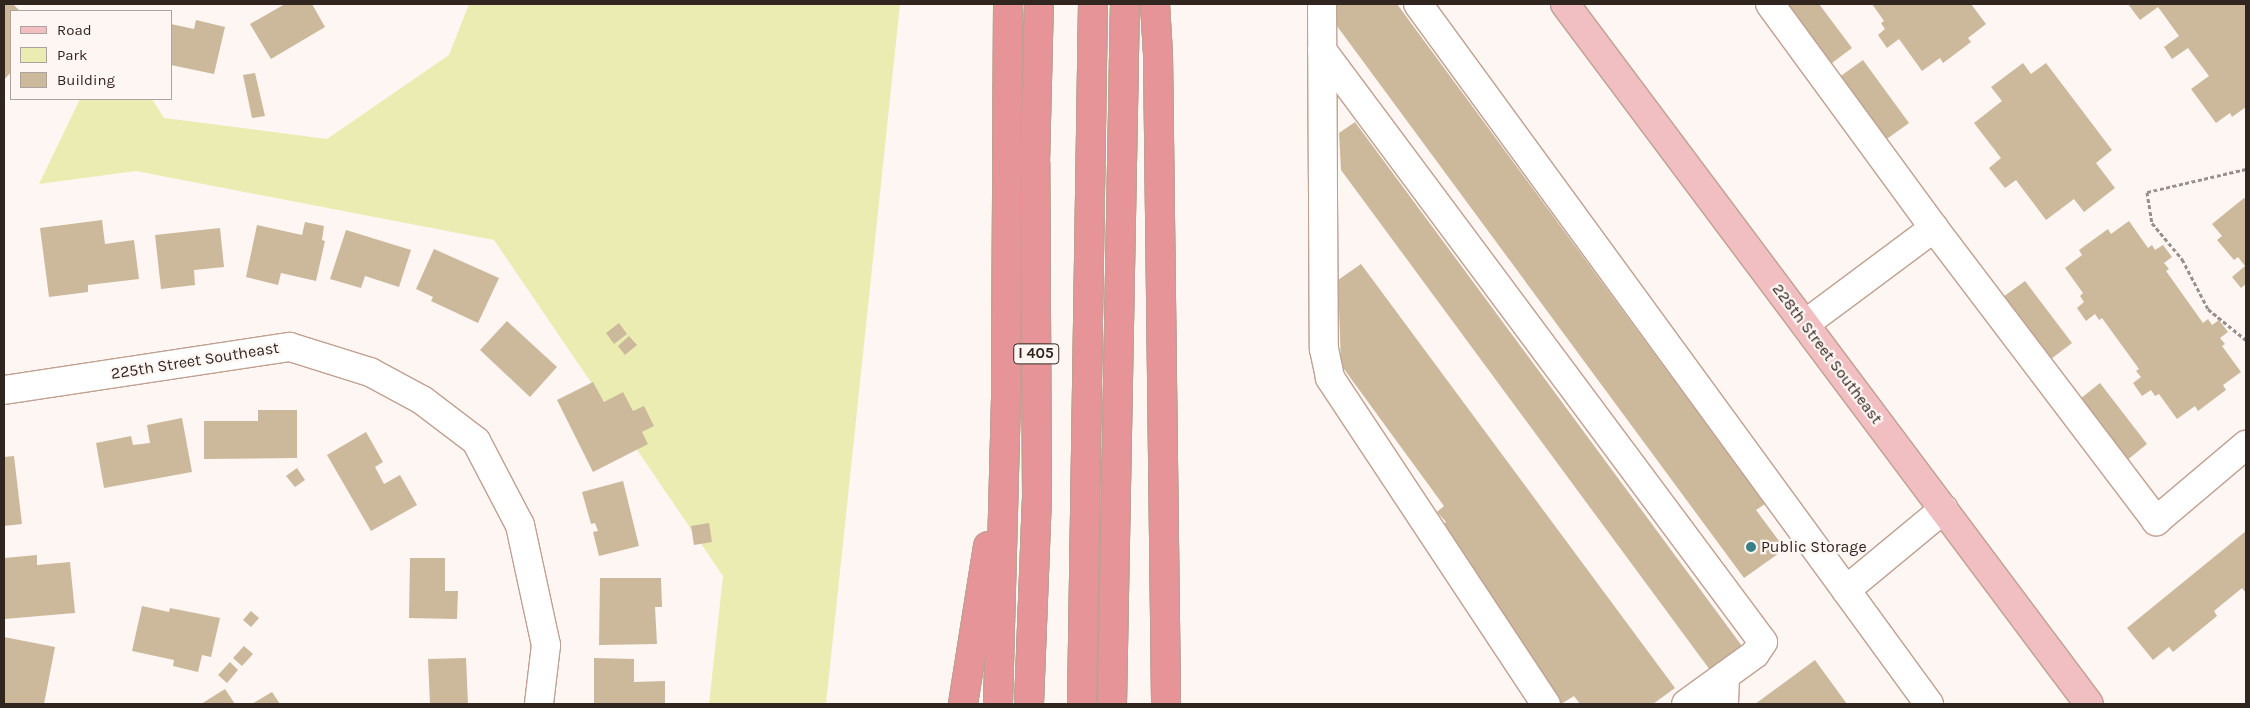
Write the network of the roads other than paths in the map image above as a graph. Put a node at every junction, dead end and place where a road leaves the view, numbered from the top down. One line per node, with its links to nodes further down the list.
1 (1008, 4): 13 (highway, I 405)
2 (1040, 4): 22 (highway, I 405)
3 (1094, 4): 23 (highway)
4 (1125, 4): 24 (highway)
5 (1156, 4): 25 (highway)
6 (1322, 4): 10 (street)
7 (1418, 4): 17 (street)
8 (1565, 4): 12 (main road, 228th Street Southeast)
9 (1770, 4): 11 (street)
10 (1322, 50): 18 (street); 26 (street)
11 (1934, 228): 12 (street); 15 (street)
12 (1805, 324): 16 (main road, 228th Street Southeast)
13 (1006, 388): 20 (highway); 21 (highway, I 405)
14 (4, 390): 19 (street, 225th Street Southeast)
15 (2246, 445)
16 (1944, 509): 17 (street); 30 (main road, 228th Street Southeast)
17 (1846, 590): 29 (street)
18 (1725, 676): 27 (street); 28 (street)
19 (539, 704)
20 (963, 704)
21 (998, 704)
22 (1029, 704)
23 (1082, 704)
24 (1112, 704)
25 (1166, 704)
26 (1546, 704)
27 (1686, 704)
28 (1724, 704)
29 (1929, 704)
30 (2089, 704)

